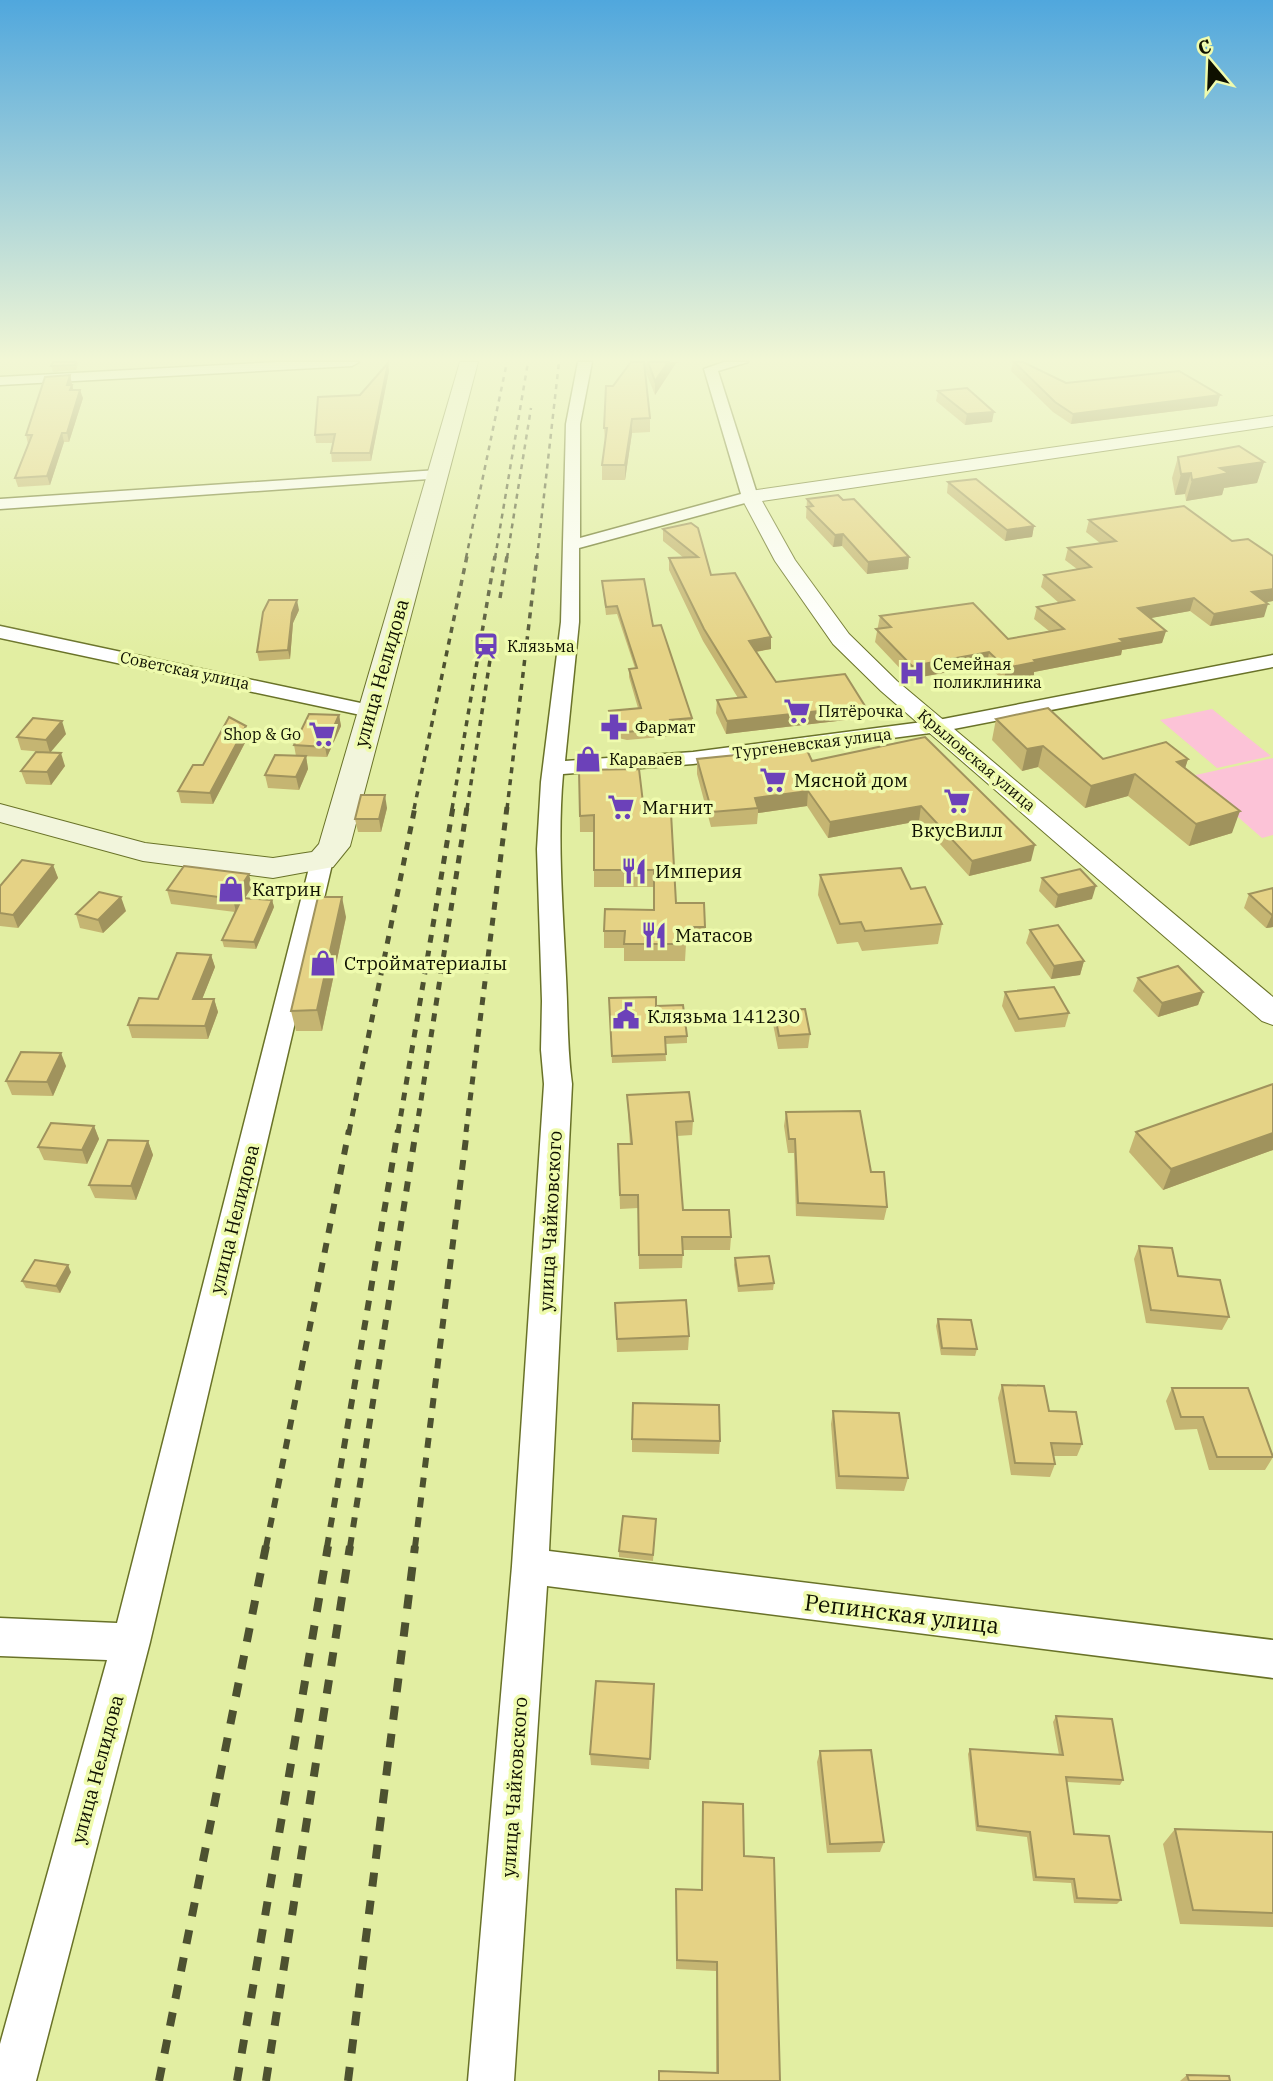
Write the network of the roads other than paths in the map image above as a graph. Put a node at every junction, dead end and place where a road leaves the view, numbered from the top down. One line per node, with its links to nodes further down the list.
1 (443, 459): 5 (main road, улица Нелидова)
2 (572, 459): 8 (street, улица Чайковского)
3 (738, 459): 6 (street, Крыловская улица)
4 (1011, 459): 6 (street)
5 (439, 475): 7 (street); 11 (main road, улица Нелидова)
6 (750, 497): 8 (street); 12 (street, Крыловская улица)
7 (0, 504)
8 (571, 545): 13 (street, улица Чайковского)
9 (0, 632): 11 (street, Советская улица)
10 (1273, 661): 12 (street, Тургеневская улица)
11 (370, 711): 15 (main road, улица Нелидова)
12 (938, 726): 13 (street, Тургеневская улица); 16 (street, Крыловская улица)
13 (554, 768): 17 (street, улица Чайковского)
14 (0, 813): 15 (main road)
15 (322, 860): 19 (street, улица Нелидова)
16 (1273, 1014)
17 (530, 1566): 20 (street, Репинская улица); 22 (street, улица Чайковского)
18 (0, 1637): 19 (street)
19 (131, 1642): 21 (street, улица Нелидова)
20 (1273, 1659)
21 (13, 2081)
22 (491, 2081)

